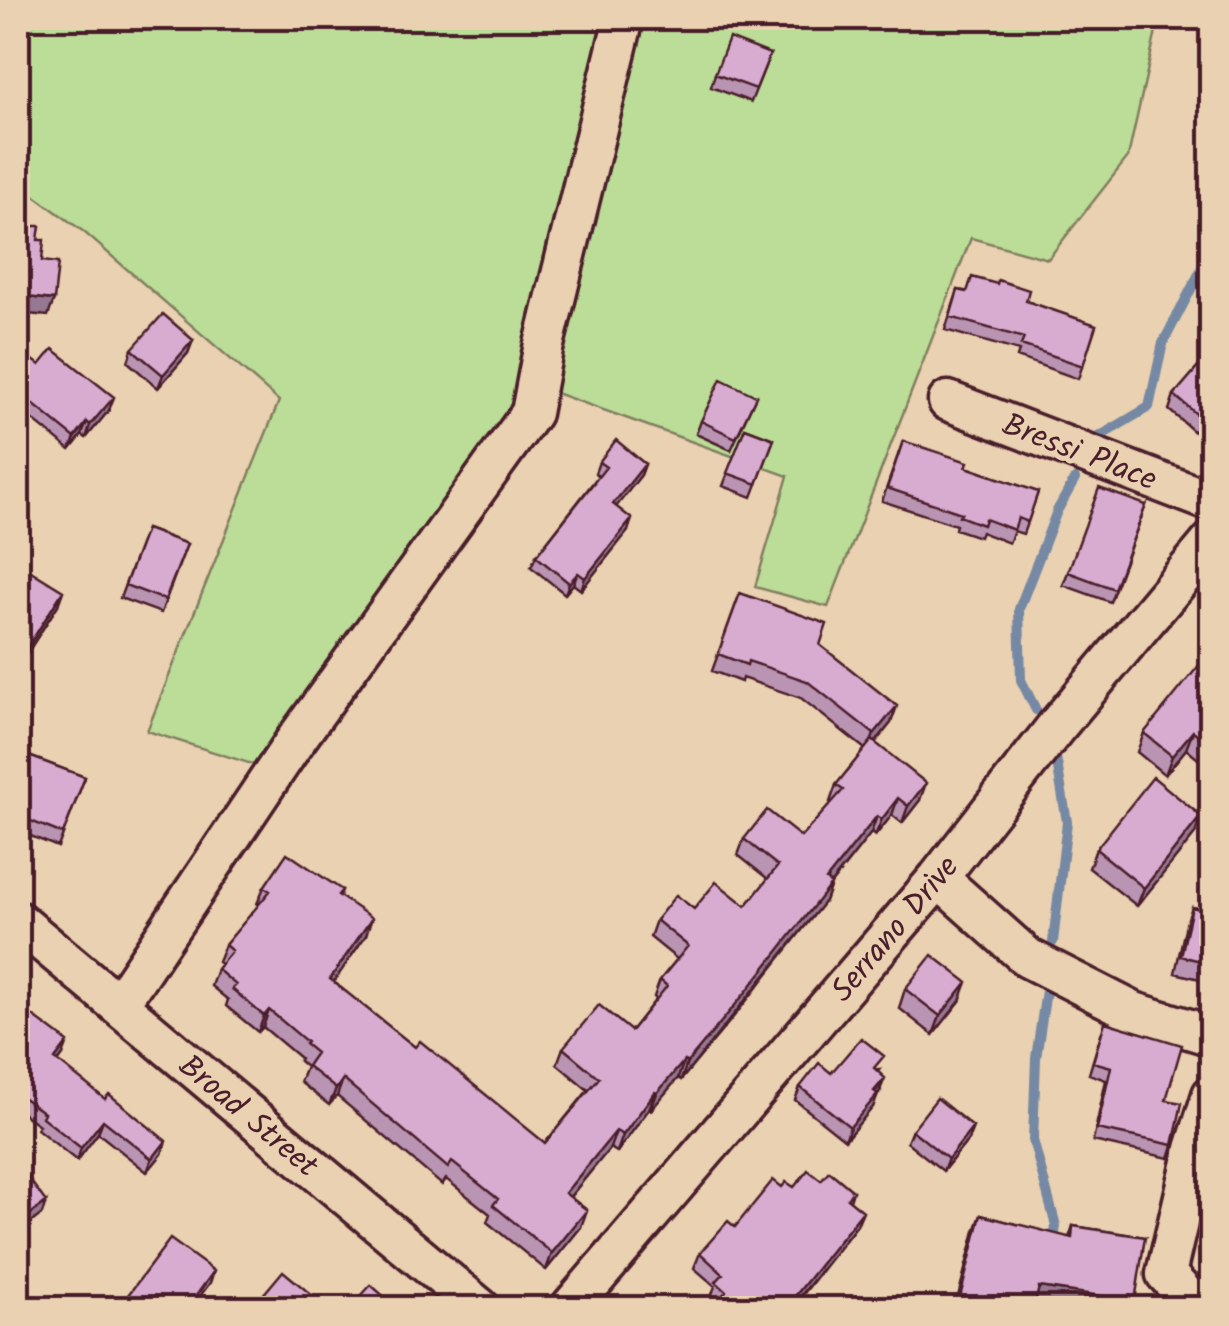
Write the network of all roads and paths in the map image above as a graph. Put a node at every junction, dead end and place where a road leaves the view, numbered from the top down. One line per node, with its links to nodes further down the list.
1 (624, 18): 7 (street)
2 (948, 401): 3 (street, Bressi Place)
3 (1212, 502)
4 (1204, 564): 5 (street, Serrano Drive)
5 (938, 878): 8 (street); 12 (street, Serrano Drive)
6 (18, 921): 7 (street, Broad Street)
7 (118, 1005): 11 (street, Broad Street)
8 (1212, 1036)
9 (1212, 1095): 10 (street)
10 (1212, 1304)
11 (480, 1308)
12 (570, 1308)

